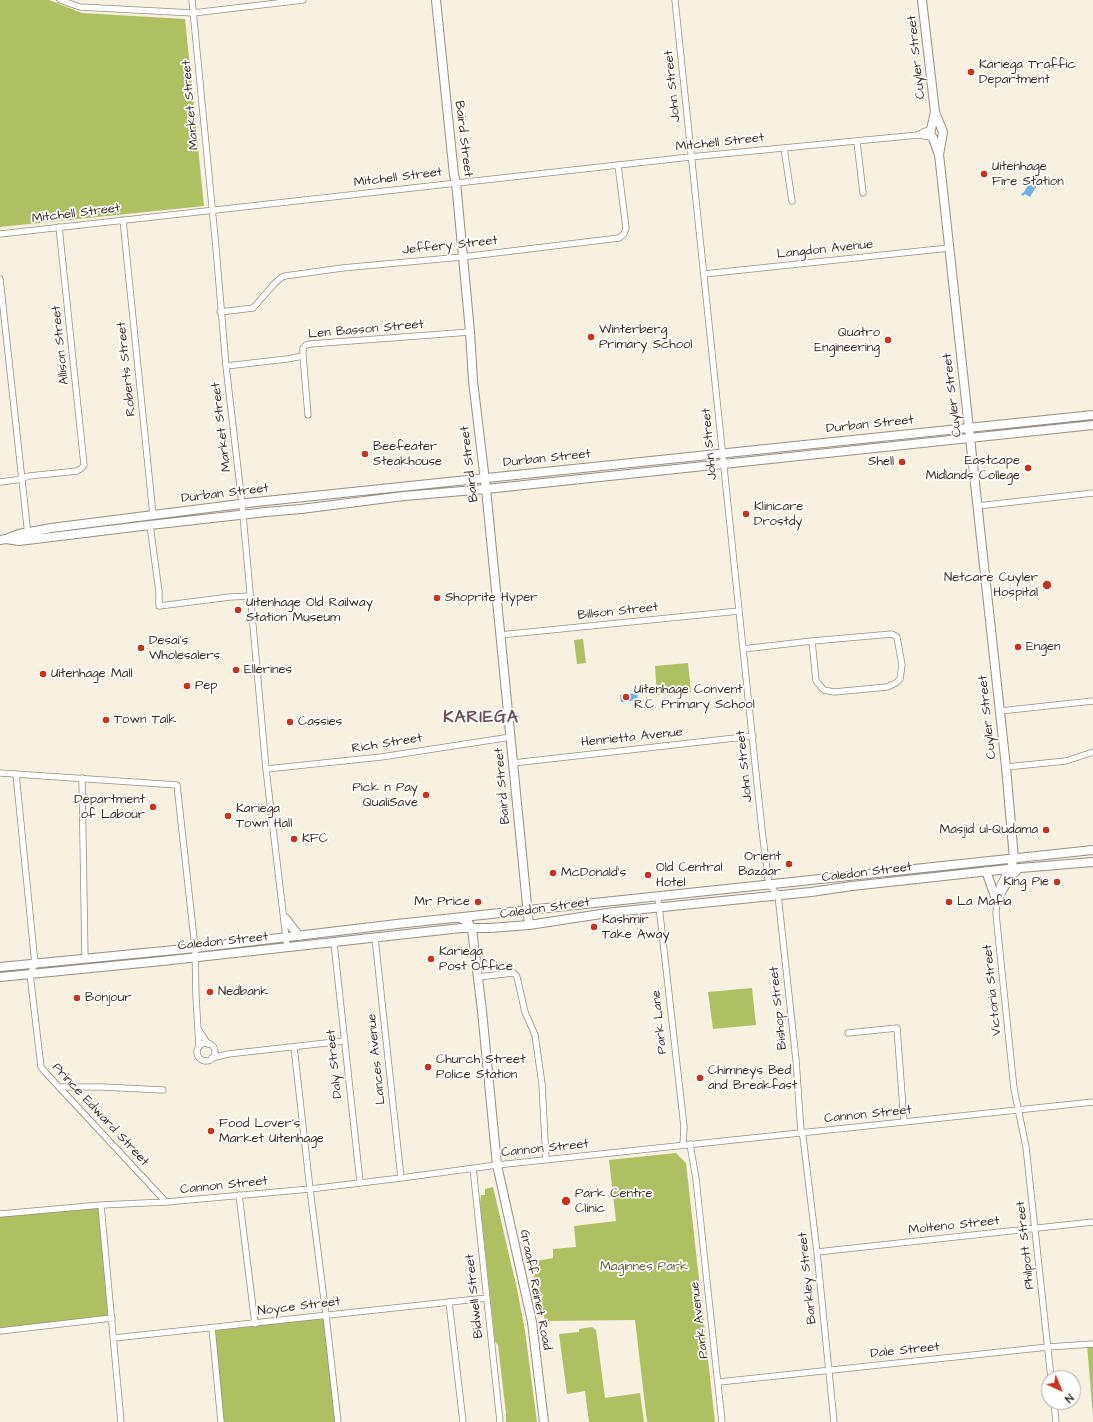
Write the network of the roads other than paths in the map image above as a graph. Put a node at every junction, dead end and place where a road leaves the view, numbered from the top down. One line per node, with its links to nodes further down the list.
1 (60, 0): 7 (street)
2 (192, 0): 7 (street, Market Street)
3 (303, 0): 7 (street)
4 (436, 0): 14 (main road, Baird Street)
5 (675, 0): 12 (street, John Street)
6 (922, 0): 8 (main road, Cuyler Street)
7 (193, 13): 17 (street, Market Street)
8 (935, 112): 9 (main road, Cuyler Street); 9 (main road, Cuyler Street)
9 (934, 134): 10 (street, Mitchell Street); 21 (main road, Cuyler Street)
10 (857, 142): 11 (street, Mitchell Street); 15 (street)
11 (784, 148): 12 (street, Mitchell Street); 16 (street)
12 (690, 157): 13 (street, Mitchell Street); 23 (street, John Street)
13 (618, 165): 14 (street, Mitchell Street); 22 (street, Jeffery Street)
14 (456, 182): 17 (street, Mitchell Street); 22 (main road, Baird Street)
15 (863, 193)
16 (792, 201)
17 (212, 212): 18 (street, Mitchell Street); 26 (street, Market Street)
18 (123, 220): 19 (street, Mitchell Street); 45 (street, Roberts Street)
19 (59, 227): 20 (street, Mitchell Street); 37 (street, Allison Street)
20 (0, 234)
21 (949, 248): 23 (street, Langdon Avenue); 33 (main road, Cuyler Street)
22 (462, 257): 26 (street, Jeffery Street); 27 (main road, Baird Street)
23 (704, 274): 35 (street, John Street)
24 (0, 279): 25 (street)
25 (2, 306): 37 (street)
26 (220, 312): 29 (street, Market Street)
27 (470, 332): 28 (street, Len Basson Street); 38 (main road, Baird Street)
28 (302, 356): 29 (street, Len Basson Street); 31 (street)
29 (226, 366): 42 (street, Market Street)
30 (1093, 414): 33 (main road, Durban Street)
31 (308, 415)
32 (1093, 425): 34 (main road, Durban Street)
33 (969, 427): 34 (main road, Cuyler Street); 35 (main road, Durban Street)
34 (970, 437): 36 (main road, Durban Street); 43 (main road, Cuyler Street)
35 (723, 452): 36 (street, John Street); 38 (main road, Durban Street)
36 (723, 464): 40 (main road, Durban Street); 50 (street, John Street)
37 (22, 478): 39 (street); 47 (street)
38 (484, 478): 40 (main road, Baird Street); 42 (main road, Durban Street)
39 (0, 482)
40 (486, 489): 44 (main road, Durban Street); 51 (main road, Baird Street)
41 (1093, 493): 43 (street)
42 (242, 504): 44 (street, Market Street); 45 (main road, Durban Street)
43 (977, 506): 55 (main road, Cuyler Street)
44 (243, 514): 46 (main road, Durban Street); 49 (street, Market Street)
45 (153, 515): 47 (main road, Durban Street)
46 (150, 525): 47 (main road, Durban Street); 49 (street)
47 (28, 536): 48 (main road, Durban Street)
48 (3, 540)
49 (250, 596): 61 (street, Market Street)
50 (738, 611): 51 (street, Billson Street); 53 (street, John Street)
51 (500, 635): 57 (main road, Baird Street)
52 (812, 641): 52 (street); 53 (street)
53 (743, 649): 56 (street, John Street)
54 (1093, 701): 55 (street)
55 (1000, 711): 60 (main road, Cuyler Street)
56 (753, 736): 59 (street, Henrietta Avenue); 71 (street, John Street)
57 (510, 737): 59 (main road, Baird Street); 61 (street, Rich Street)
58 (1093, 752): 60 (street)
59 (513, 763): 76 (main road, Baird Street)
60 (1006, 767): 66 (main road, Cuyler Street)
61 (266, 770): 78 (street, Market Street)
62 (0, 773): 63 (street)
63 (16, 774): 64 (street); 90 (street)
64 (82, 778): 87 (street); 89 (street)
65 (1093, 850): 66 (main road, Caledon Street)
66 (1014, 859): 68 (main road); 71 (main road, Caledon Street)
67 (1093, 862): 69 (main road, Caledon Street)
68 (1008, 869): 69 (main road, Caledon Street); 70 (main road, Caledon Street); 74 (street, Victoria Street)
69 (1018, 869): 74 (main road)
70 (986, 872): 72 (main road, Caledon Street); 74 (main road)
71 (769, 885): 72 (street); 73 (main road, Caledon Street)
72 (778, 895): 75 (main road, Caledon Street); 109 (street, Bishop Street)
73 (658, 897): 75 (street, Park Lane); 76 (main road, Caledon Street)
74 (997, 901): 107 (street, Victoria Street)
75 (659, 907): 80 (main road, Caledon Street); 111 (street, Park Lane)
76 (527, 911): 77 (main road, Caledon Street); 80 (main road, Baird Street)
77 (482, 916): 79 (main road, Caledon Street); 81 (main road)
78 (284, 918): 82 (main road); 83 (street, Market Street)
79 (460, 918): 81 (main road); 82 (main road, Caledon Street)
80 (529, 925): 81 (main road, Caledon Street)
81 (472, 929): 84 (main road, Caledon Street); 94 (main road, Graaff Reinet Road)
82 (299, 936): 83 (main road, Caledon Street)
83 (287, 937): 86 (street, Market Street); 87 (main road, Caledon Street)
84 (375, 938): 85 (main road, Caledon Street); 115 (street, Lances Avenue)
85 (334, 943): 86 (main road, Caledon Street); 97 (street, Daly Street)
86 (287, 947): 88 (main road, Caledon Street)
87 (195, 948): 88 (street); 89 (main road, Caledon Street)
88 (195, 957): 92 (main road, Caledon Street); 95 (street)
89 (85, 959): 90 (main road, Caledon Street)
90 (35, 964): 91 (main road, Caledon Street); 92 (street)
91 (0, 967)
92 (30, 974): 93 (main road, Caledon Street); 104 (street, Prince Edward Street)
93 (0, 977)
94 (478, 977): 112 (street); 113 (main road, Graaff Reinet Road)
95 (198, 1028): 98 (street); 99 (street)
96 (848, 1033): 108 (street)
97 (344, 1041): 100 (street); 116 (street, Daly Street)
98 (208, 1044): 99 (street); 101 (street)
99 (199, 1047): 103 (street)
100 (294, 1047): 102 (street); 117 (street)
101 (214, 1049): 102 (street); 103 (street)
102 (228, 1054): 103 (street)
103 (212, 1058)
104 (59, 1087): 105 (street); 119 (street, Prince Edward Street)
105 (163, 1090)
106 (1093, 1102): 107 (street, Cannon Street)
107 (1018, 1110): 108 (street, Cannon Street); 123 (street, Philpott Street)
108 (904, 1122): 109 (street, Cannon Street)
109 (801, 1132): 110 (street, Cannon Street); 124 (street, Barkley Street)
110 (690, 1144): 111 (street, Cannon Street); 137 (street, Park Avenue)
111 (683, 1145): 112 (street, Cannon Street)
112 (546, 1160): 113 (street, Cannon Street)
113 (497, 1164): 114 (street, Cannon Street); 144 (main road, Graaff Reinet Road)
114 (473, 1168): 115 (street, Cannon Street); 125 (street, Bidwell Street)
115 (401, 1178): 116 (street, Cannon Street)
116 (360, 1182): 117 (street, Cannon Street)
117 (310, 1189): 118 (street, Cannon Street); 127 (street)
118 (239, 1195): 119 (street, Cannon Street); 129 (street)
119 (166, 1202): 120 (street, Cannon Street)
120 (101, 1205): 121 (street, Cannon Street); 128 (street)
121 (0, 1214)
122 (1093, 1222): 123 (street, Molteno Street)
123 (1035, 1228): 124 (street, Molteno Street); 134 (street, Philpott Street)
124 (817, 1252): 135 (street, Barkley Street)
125 (487, 1298): 126 (street, Noyce Street); 143 (street, Bidwell Street)
126 (449, 1302): 127 (street, Noyce Street); 142 (street)
127 (326, 1315): 129 (street, Noyce Street); 141 (street)
128 (112, 1318): 131 (street); 132 (street)
129 (255, 1324): 130 (street, Noyce Street)
130 (212, 1328): 132 (street, Noyce Street); 140 (street)
131 (0, 1330)
132 (114, 1338): 139 (street)
133 (1093, 1344): 134 (street, Dale Street)
134 (1048, 1348): 135 (street, Dale Street); 136 (street, Philpott Street)
135 (828, 1370): 137 (street, Dale Street); 146 (street, Barkley Street)
136 (1050, 1370)
137 (719, 1382): 145 (street, Park Avenue)
138 (1055, 1410): 147 (street)
139 (121, 1422)
140 (221, 1422)
141 (338, 1422)
142 (462, 1422)
143 (500, 1422)
144 (544, 1422)
145 (722, 1422)
146 (834, 1422)
147 (1056, 1422)

